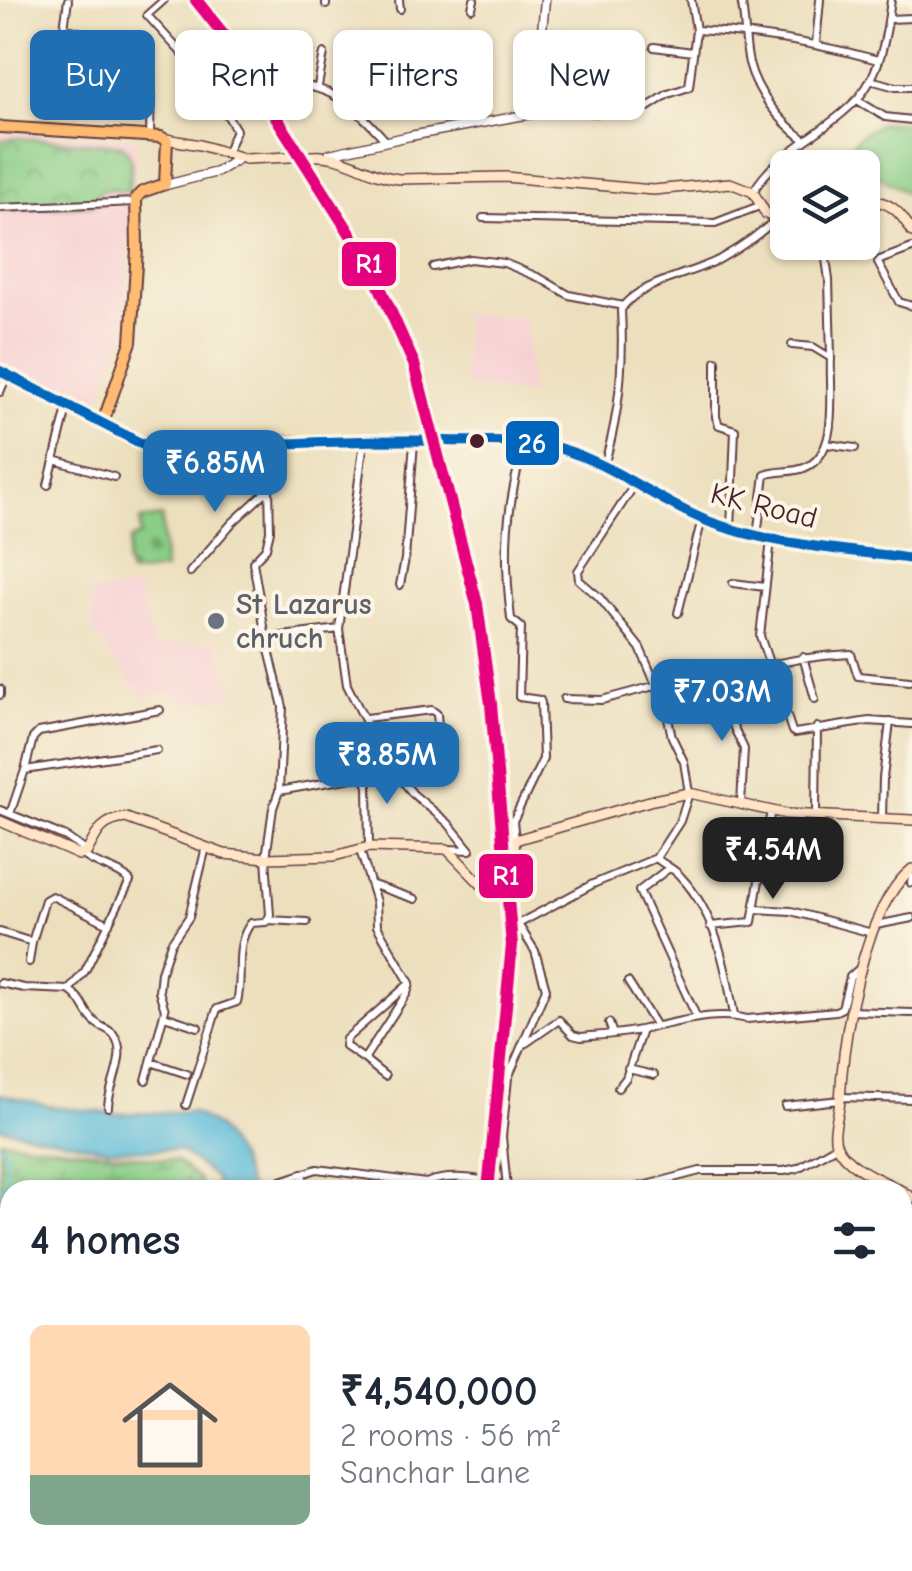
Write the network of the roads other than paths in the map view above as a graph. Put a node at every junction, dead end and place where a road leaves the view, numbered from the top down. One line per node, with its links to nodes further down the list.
1 (68, 0): 10 (street)
2 (164, 0): 33 (street)
3 (545, 0): 11 (street)
4 (691, 0): 12 (street)
5 (741, 0): 13 (street)
6 (820, 0): 14 (street)
7 (891, 0): 8 (street)
8 (889, 18): 9 (street); 18 (street)
9 (912, 18)
10 (71, 30)
11 (542, 30)
12 (696, 30): 13 (street); 16 (street)
13 (747, 33): 14 (street); 31 (street)
14 (816, 44): 18 (street)
15 (654, 47): 16 (street)
16 (693, 52): 24 (street)
17 (324, 53): 21 (street)
18 (878, 60): 19 (street)
19 (870, 80): 22 (street); 23 (street)
20 (313, 86): 21 (street)
21 (318, 86): 32 (street)
22 (912, 88)
23 (857, 100): 27 (street); 31 (street)
24 (645, 107)
25 (513, 118): 32 (street)
26 (150, 120): 29 (street)
27 (912, 120)
28 (0, 126): 29 (highway)
29 (150, 137): 30 (highway)
30 (166, 139): 33 (main road); 36 (highway)
31 (804, 139): 37 (street)
32 (386, 140): 34 (street)
33 (226, 154): 35 (main road)
34 (329, 154): 35 (main road, bridge); 37 (main road)
35 (242, 159): 36 (street)
36 (162, 186): 38 (highway)
37 (753, 192): 40 (main road)
38 (135, 202): 41 (street); 57 (highway)
39 (880, 202): 45 (main road)
40 (762, 204): 42 (main road); 43 (street)
41 (0, 208)
42 (770, 214)
43 (483, 218)
44 (770, 225): 49 (street)
45 (912, 232)
46 (912, 248): 50 (street)
47 (826, 260): 52 (street)
48 (433, 267): 49 (street)
49 (623, 306): 66 (street)
50 (912, 306)
51 (792, 345): 52 (street)
52 (831, 358): 62 (street)
53 (716, 361): 73 (street)
54 (3, 373): 55 (street); 56 (highway)
55 (0, 392)
56 (67, 408): 57 (highway); 65 (street)
57 (102, 426): 63 (highway)
58 (364, 440): 59 (highway); 60 (highway); 82 (street)
59 (414, 441): 61 (highway, KK Road, bridge); 79 (street)
60 (268, 442): 63 (highway); 71 (street)
61 (524, 443): 66 (highway, KK Road); 110 (street)
62 (827, 444): 64 (street); 74 (street)
63 (229, 445): 68 (street)
64 (856, 448)
65 (54, 460): 67 (street); 70 (street)
66 (603, 468): 69 (highway, KK Road)
67 (114, 477)
68 (232, 484)
69 (636, 484): 72 (highway, KK Road); 88 (street)
70 (48, 485)
71 (269, 490): 77 (street); 83 (street)
72 (702, 518): 73 (highway, KK Road); 81 (street)
73 (731, 529): 74 (highway, KK Road)
74 (757, 536): 75 (highway, KK Road)
75 (771, 539): 76 (highway, KK Road); 80 (street)
76 (912, 559)
77 (190, 572)
78 (733, 583): 80 (street)
79 (400, 585)
80 (766, 587): 85 (street)
81 (678, 613)
82 (339, 629): 83 (street); 93 (street)
83 (266, 638): 100 (street)
84 (803, 657): 85 (street); 86 (street); 89 (street)
85 (767, 664): 87 (street); 96 (street)
86 (910, 681)
87 (713, 683): 91 (street); 102 (street)
88 (654, 686): 90 (street); 91 (street)
89 (816, 698)
90 (564, 699)
91 (664, 705): 101 (street)
92 (160, 710): 99 (street)
93 (366, 718): 98 (street); 113 (street)
94 (890, 722): 95 (street); 96 (street); 107 (street)
95 (912, 724)
96 (816, 727): 106 (street)
97 (157, 750): 99 (street)
98 (440, 750)
99 (25, 770): 105 (street)
100 (279, 791): 112 (street); 115 (street)
101 (689, 792): 102 (main road); 110 (main road); 116 (street)
102 (742, 804): 104 (main road)
103 (0, 810): 105 (street)
104 (771, 810): 106 (main road); 123 (street)
105 (10, 814): 114 (street)
106 (816, 814): 107 (main road)
107 (882, 818): 109 (main road)
108 (0, 820): 114 (main road)
109 (912, 820)
110 (514, 840): 120 (main road)
111 (206, 847): 114 (main road); 115 (main road); 140 (street)
112 (365, 848): 113 (main road); 115 (main road); 119 (street)
113 (447, 849): 121 (main road)
114 (85, 854): 127 (street)
115 (266, 858): 125 (street)
116 (656, 858): 117 (street); 148 (street)
117 (669, 868): 128 (street); 142 (street)
118 (912, 868): 129 (main road)
119 (372, 885): 122 (street); 136 (street)
120 (511, 885)
121 (491, 886)
122 (415, 898)
123 (755, 910): 128 (street); 129 (street)
124 (912, 918): 129 (street)
125 (268, 920): 126 (street); 159 (street)
126 (307, 922)
127 (109, 924): 131 (street); 137 (street)
128 (710, 926): 141 (street)
129 (874, 930): 133 (main road)
130 (0, 932): 131 (street)
131 (32, 942): 132 (street)
132 (28, 962)
133 (862, 966): 138 (main road); 141 (street)
134 (628, 982): 144 (street)
135 (0, 983): 137 (street)
136 (410, 983): 149 (street); 149 (street)
137 (69, 990): 160 (street)
138 (851, 1011): 139 (street); 158 (main road)
139 (912, 1013)
140 (164, 1016): 145 (street); 150 (street)
141 (734, 1016): 142 (street)
142 (697, 1018): 144 (street)
143 (609, 1023): 147 (street)
144 (656, 1026): 146 (street)
145 (198, 1027)
146 (642, 1030): 147 (street); 151 (street)
147 (613, 1034): 148 (street)
148 (525, 1044): 169 (street)
149 (364, 1058): 154 (street)
150 (151, 1062): 152 (street); 155 (street)
151 (628, 1069): 153 (street); 156 (street)
152 (187, 1074)
153 (654, 1075)
154 (385, 1076)
155 (146, 1080)
156 (618, 1088)
157 (912, 1098): 158 (street)
158 (840, 1099): 161 (street); 162 (main road)
159 (186, 1105)
160 (108, 1106)
161 (786, 1106)
162 (836, 1146): 170 (street); 171 (main road)
163 (302, 1173): 164 (street); 165 (street); 166 (street)
164 (283, 1180)
165 (304, 1180)
166 (390, 1180)
167 (437, 1180): 168 (street)
168 (469, 1180)
169 (507, 1180)
170 (665, 1180)
171 (881, 1180)

